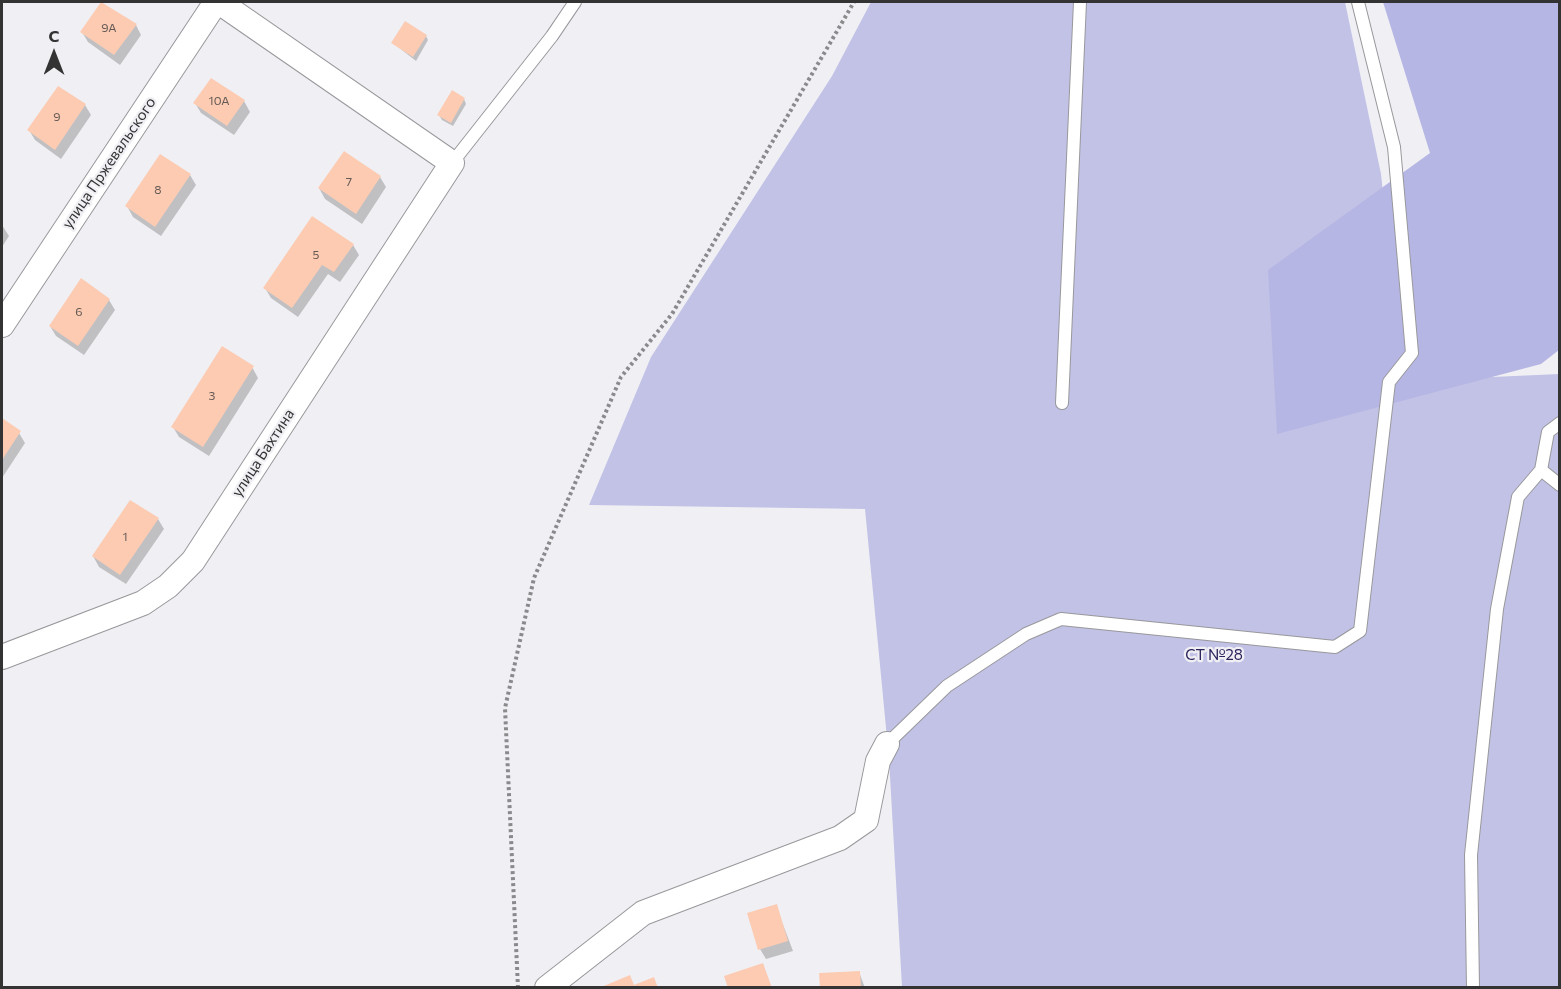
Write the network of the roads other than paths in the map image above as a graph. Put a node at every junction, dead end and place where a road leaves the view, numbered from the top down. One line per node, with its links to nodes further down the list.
1 (218, 2): 5 (street); 6 (street, улица Пржевальского)
2 (575, 2): 5 (lane)
3 (1080, 2): 7 (lane)
4 (1358, 2): 12 (lane)
5 (452, 163): 11 (street, улица Бахтина)
6 (2, 325)
7 (1062, 403)
8 (1560, 423): 9 (lane)
9 (1541, 470): 10 (lane); 14 (lane)
10 (1560, 485)
11 (2, 657)
12 (887, 744): 13 (street)
13 (547, 987)
14 (1473, 987)

